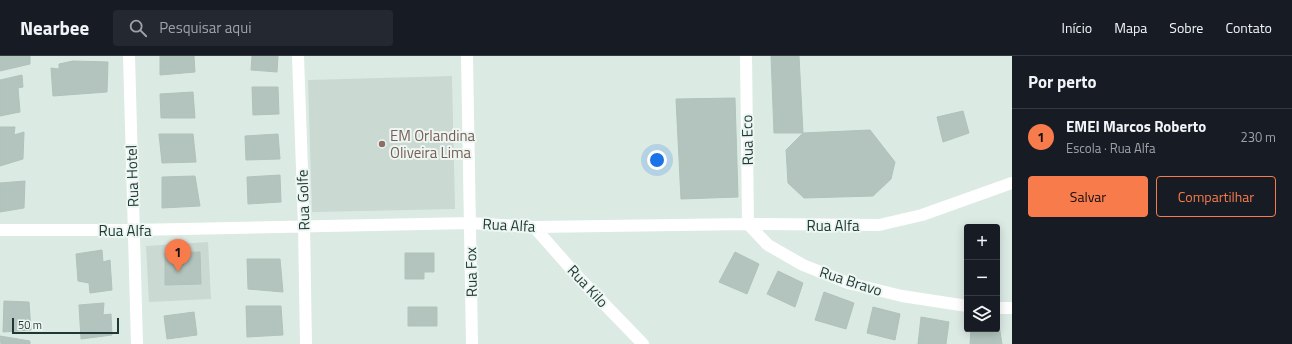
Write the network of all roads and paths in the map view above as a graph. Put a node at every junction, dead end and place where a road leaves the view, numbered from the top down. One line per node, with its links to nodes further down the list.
1 (128, 56): 11 (street, Rua Hotel)
2 (298, 56): 8 (street, Rua Golfe)
3 (468, 56): 6 (street, Rua Fox)
4 (746, 56): 7 (street, Rua Eco)
5 (1012, 183): 7 (street, Rua Alfa)
6 (470, 223): 8 (street, Rua Alfa); 9 (street, Rua Alfa); 17 (street, Rua Fox)
7 (748, 224): 9 (street, Rua Alfa); 12 (street, Rua Bravo)
8 (304, 226): 11 (street, Rua Alfa); 16 (street, Rua Golfe)
9 (534, 227): 18 (street, Rua Kilo)
10 (0, 230): 11 (street, Rua Alfa)
11 (134, 230): 15 (street, Rua Hotel)
12 (964, 306)
13 (1000, 308): 14 (street)
14 (1012, 308)
15 (137, 344)
16 (306, 344)
17 (472, 344)
18 (643, 344)

